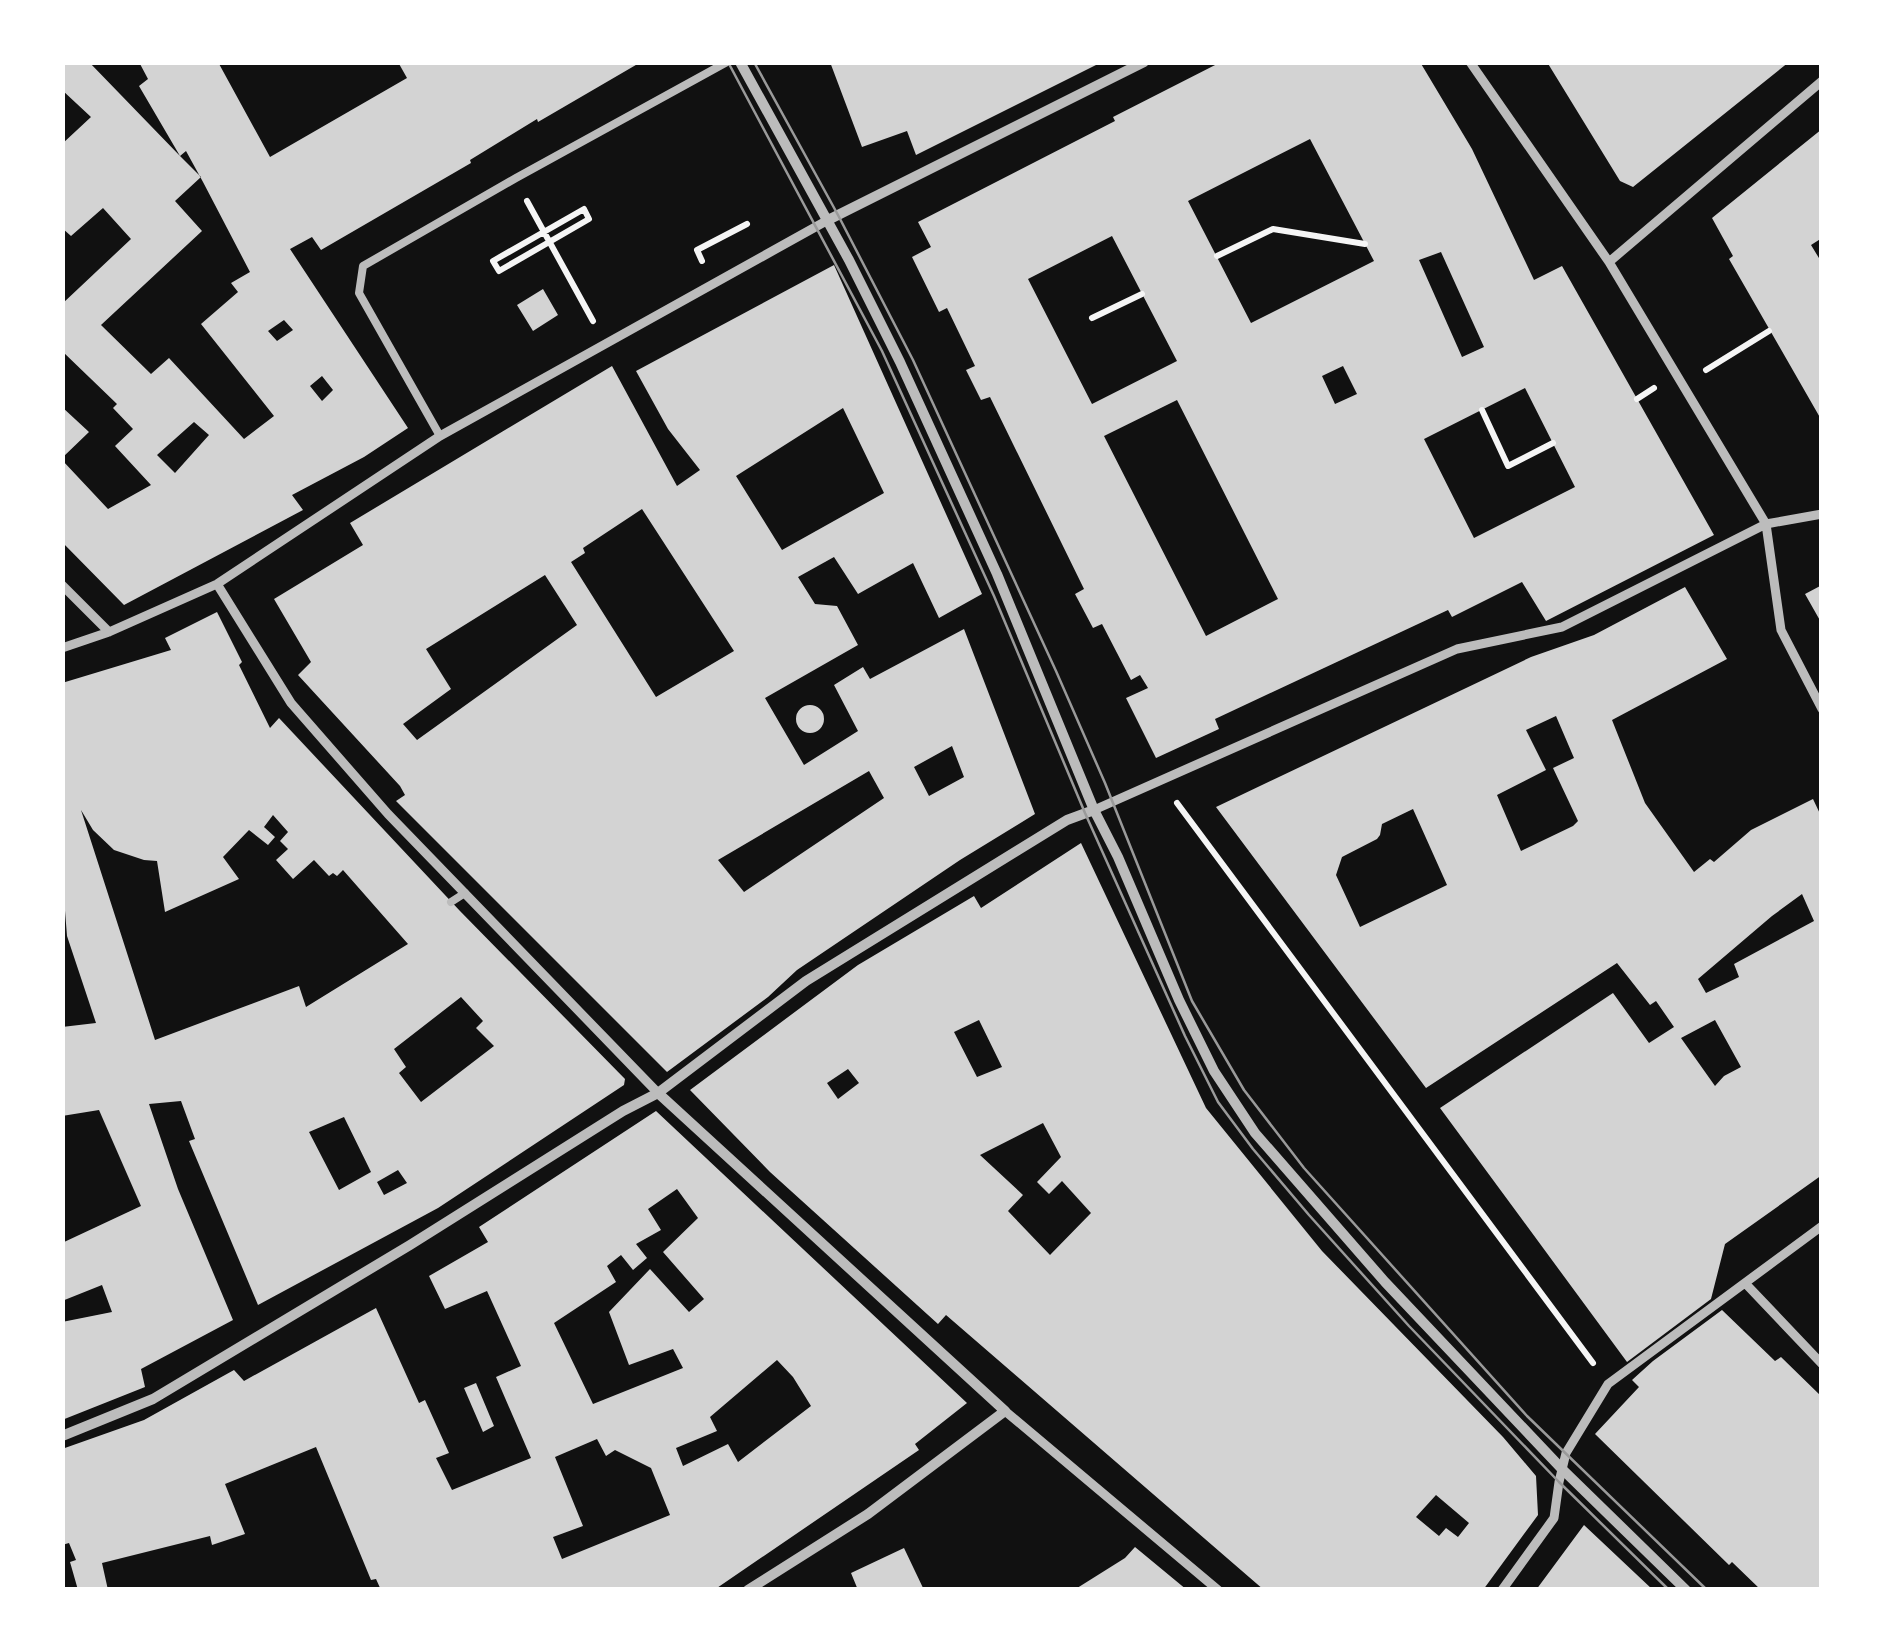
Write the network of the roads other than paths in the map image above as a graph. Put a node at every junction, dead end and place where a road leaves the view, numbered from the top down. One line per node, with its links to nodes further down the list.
1 (726, 62): 8 (lane)
2 (740, 62): 6 (street)
3 (1144, 62): 6 (street)
4 (1470, 62): 7 (street)
5 (1822, 82): 7 (street)
6 (828, 220): 8 (street); 16 (street)
7 (1609, 262): 10 (street)
8 (440, 436): 11 (street)
9 (1822, 514): 10 (street)
10 (1766, 524): 15 (street); 16 (street)
11 (217, 584): 13 (street); 17 (street)
12 (62, 585): 13 (street)
13 (108, 632): 14 (street)
14 (62, 648)
15 (1822, 710)
16 (1094, 810): 19 (street); 25 (street)
17 (464, 892): 18 (lane); 19 (street)
18 (451, 902)
19 (658, 1093): 23 (street); 24 (street)
20 (1822, 1226): 21 (street)
21 (1745, 1282): 22 (street); 25 (street)
22 (1822, 1364)
23 (1005, 1411): 26 (street); 27 (street)
24 (62, 1436)
25 (1562, 1469): 28 (street); 29 (street)
26 (748, 1590)
27 (1218, 1590)
28 (1502, 1590)
29 (1686, 1590)

